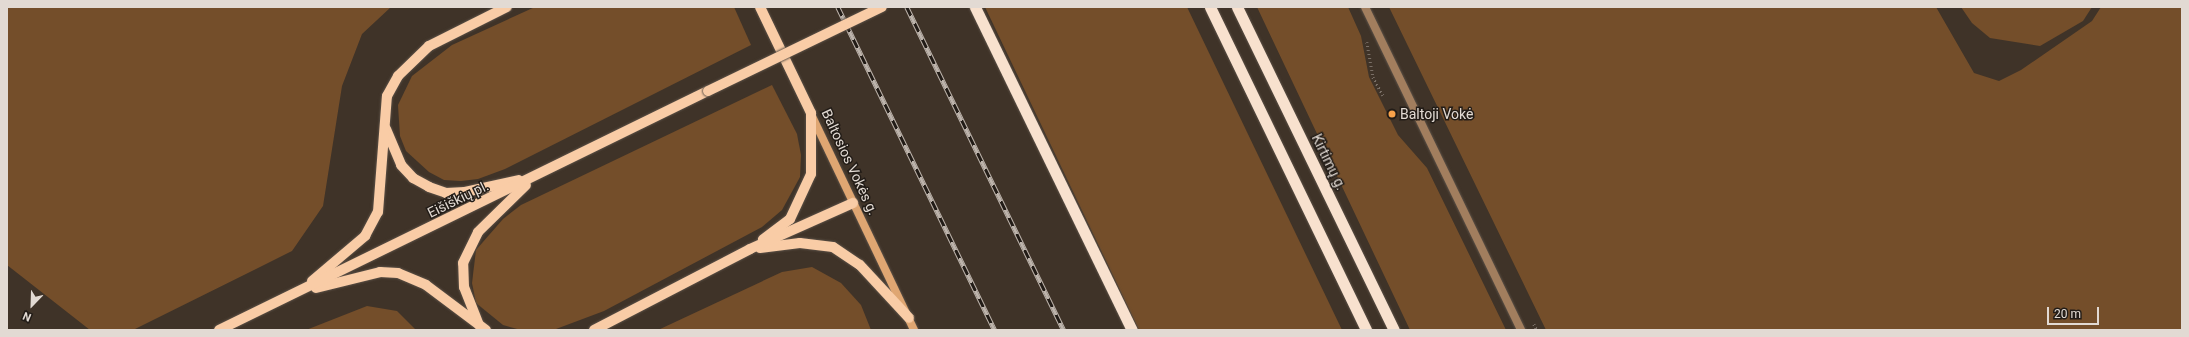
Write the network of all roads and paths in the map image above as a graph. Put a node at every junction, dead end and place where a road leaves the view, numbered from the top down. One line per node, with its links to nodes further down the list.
1 (507, 7): 11 (main road)
2 (760, 7): 10 (main road, Baltosios Vokės g.)
3 (882, 7): 12 (main road, Eišiškių pl., bridge)
4 (975, 7): 22 (highway)
5 (1210, 7): 16 (highway)
6 (1237, 7): 25 (highway, Kirtimų g.)
7 (1365, 7): 26 (street)
8 (1365, 35): 9 (path)
9 (1382, 95)
10 (811, 113): 13 (main road, Baltosios Vokės g.); 14 (main road)
11 (384, 126): 12 (main road); 15 (main road)
12 (535, 177): 15 (main road, Eišiškių pl.); 18 (main road)
13 (853, 203): 14 (main road); 17 (main road, Baltosios Vokės g.)
14 (750, 249): 17 (main road); 20 (main road)
15 (296, 293): 18 (main road); 19 (main road, Eišiškių pl.)
16 (1358, 313): 23 (highway); 24 (highway)
17 (909, 318): 21 (main road, Baltosios Vokės g.)
18 (483, 327)
19 (219, 330)
20 (594, 330)
21 (914, 330)
22 (1132, 330)
23 (1362, 330)
24 (1366, 330)
25 (1394, 330)
26 (1520, 330)

